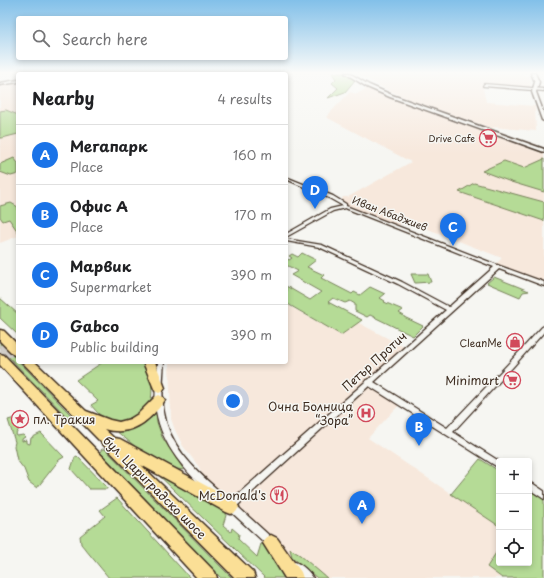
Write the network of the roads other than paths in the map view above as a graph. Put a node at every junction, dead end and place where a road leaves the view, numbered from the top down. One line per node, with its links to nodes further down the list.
1 (404, 100): 4 (main road)
2 (406, 100): 4 (main road)
3 (538, 100): 5 (main road)
4 (410, 102): 6 (main road)
5 (544, 120)
6 (544, 151)
7 (288, 179): 8 (street)
8 (344, 205)
9 (288, 235): 11 (street, Иван Абаджиев)
10 (288, 240): 13 (street)
11 (498, 267): 12 (street, Иван Абаджиев); 13 (street, Петър Протич)
12 (544, 284)
13 (450, 310): 21 (street, Петър Протич)
14 (544, 328): 24 (street)
15 (0, 334): 16 (highway)
16 (16, 350)
17 (2, 362): 31 (highway, бул. Цариградско шосе)
18 (30, 364): 23 (highway, бул. Цариградско шосе)
19 (150, 364): 22 (highway)
20 (161, 364): 22 (street)
21 (368, 382): 24 (street); 29 (street, Петър Протич)
22 (159, 394): 23 (highway); 29 (street)
23 (78, 412): 25 (highway, бул. Цариградско шосе)
24 (448, 432): 26 (street)
25 (104, 437): 29 (highway); 32 (highway, бул. Цариградско шосе)
26 (496, 463)
27 (532, 487): 28 (street)
28 (544, 495)
29 (231, 507): 30 (street)
30 (271, 543): 33 (highway); 34 (street)
31 (209, 578)
32 (247, 578)
33 (295, 578)
34 (308, 578)

